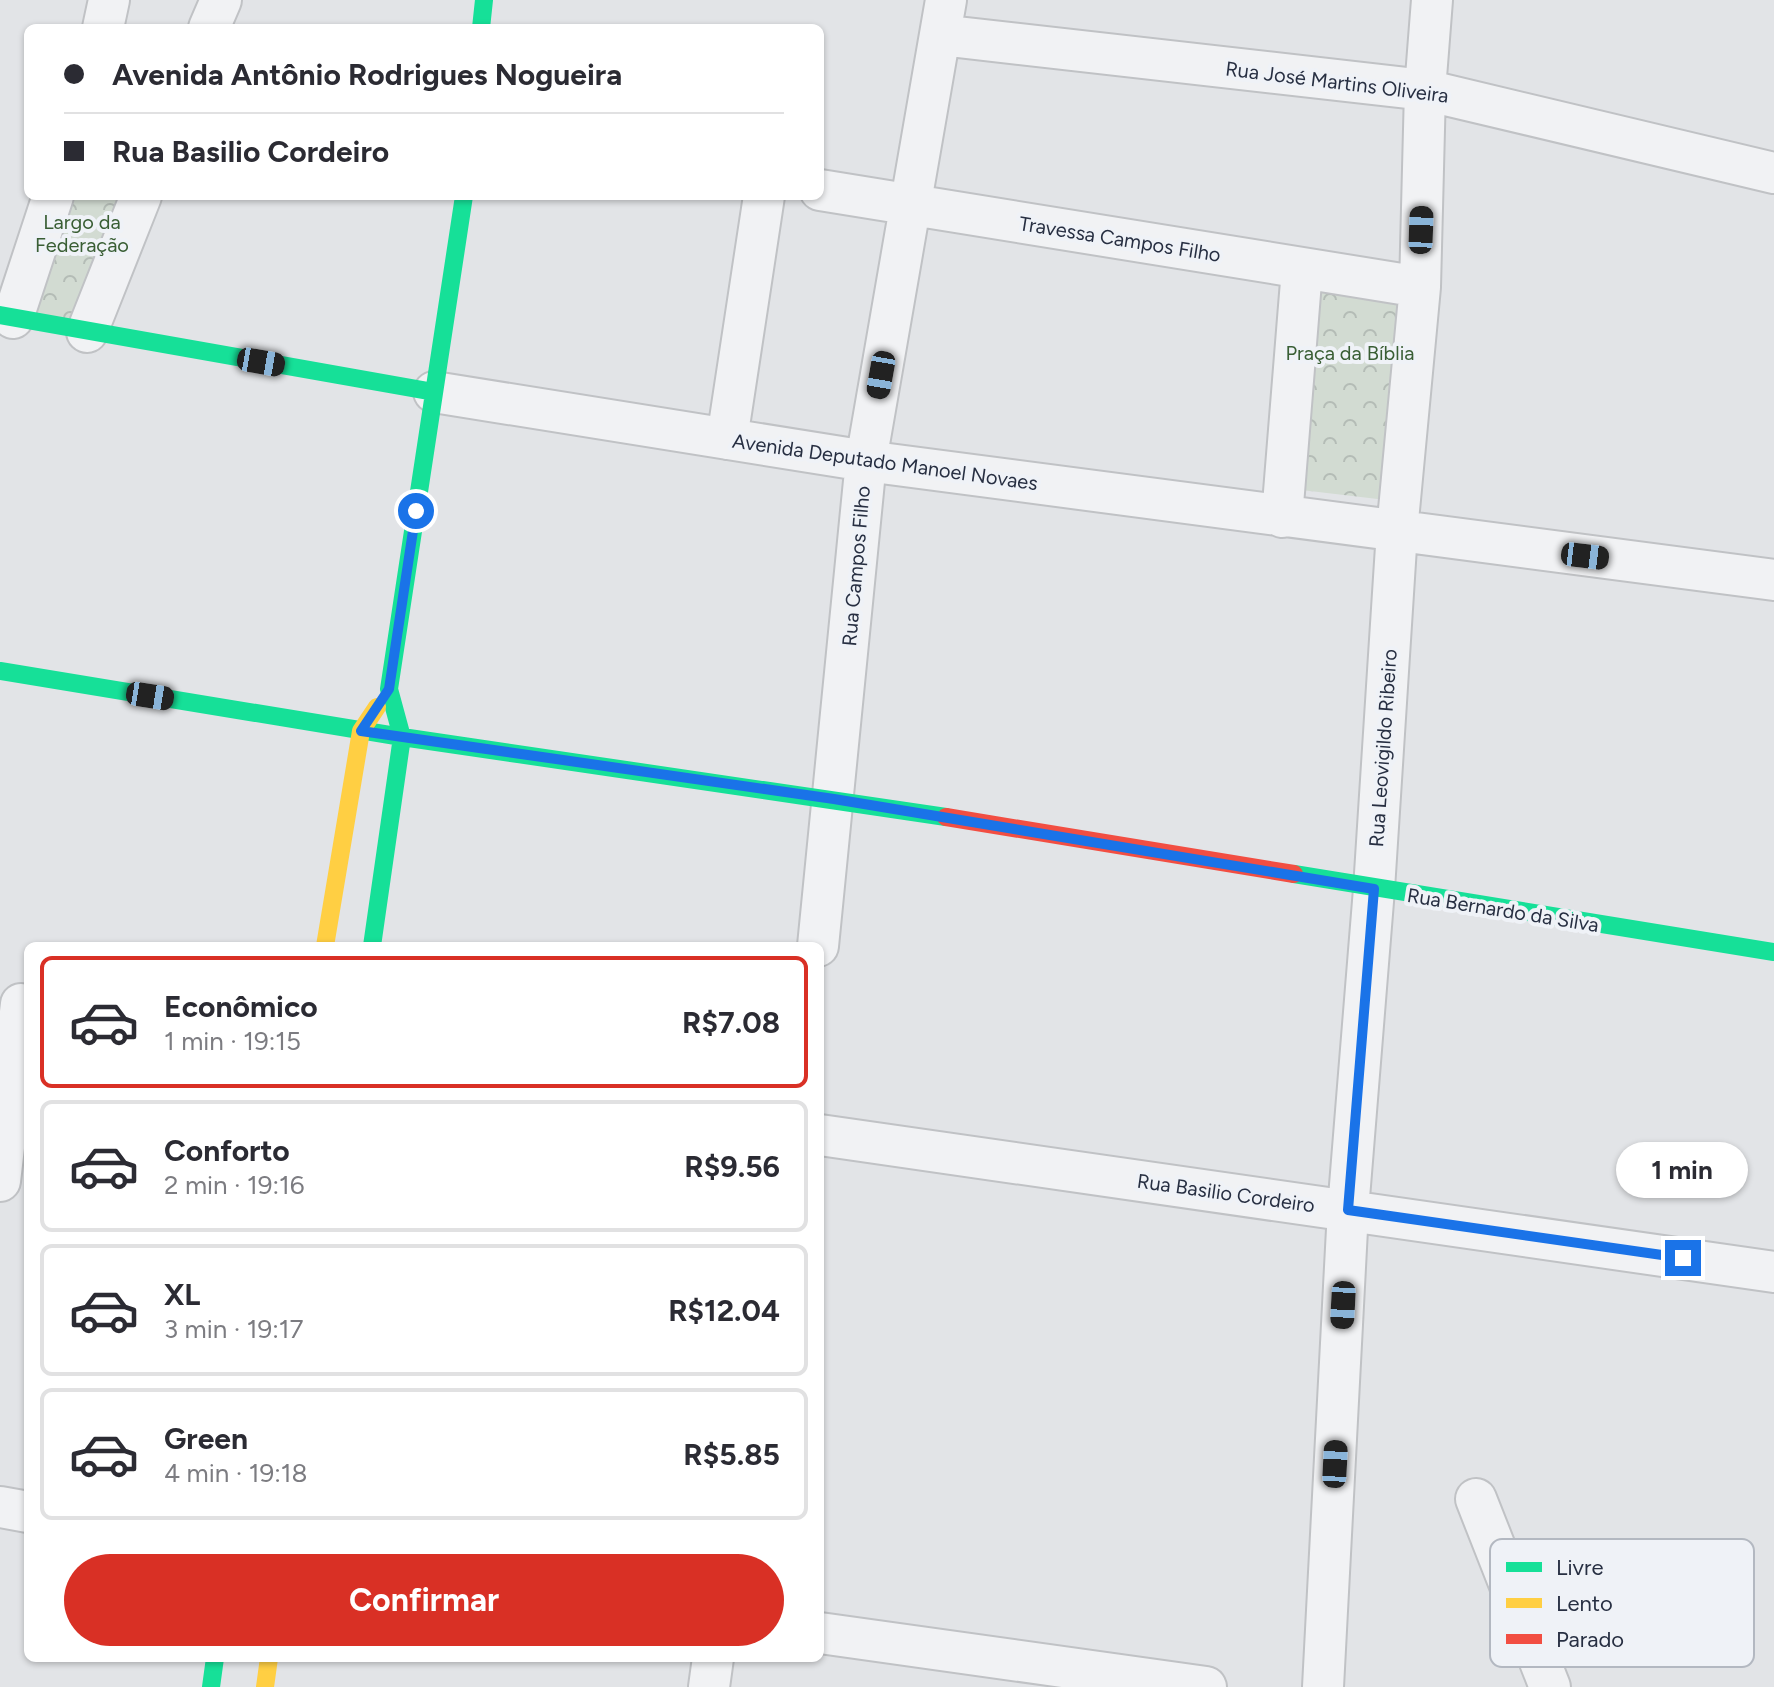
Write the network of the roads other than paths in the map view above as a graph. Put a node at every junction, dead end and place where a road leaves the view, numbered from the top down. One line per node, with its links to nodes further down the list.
1 (109, 0): 6 (street)
2 (221, 0): 7 (street)
3 (484, 0): 8 (street)
4 (1432, 0): 9 (street, Rua Leovigildo Ribeiro)
5 (943, 18): 9 (street, Rua José Martins Oliveira); 16 (street, Rua Campos Filho)
6 (104, 24)
7 (211, 24)
8 (481, 24)
9 (1425, 90): 10 (street, Rua José Martins Oliveira); 18 (street, Rua Leovigildo Ribeiro)
10 (1774, 173)
11 (824, 191): 16 (street, Travessa Campos Filho)
12 (51, 200): 19 (street)
13 (139, 200): 20 (street)
14 (463, 200): 21 (street)
15 (763, 200): 22 (street)
16 (910, 205): 17 (street, Travessa Campos Filho); 23 (street, Rua Campos Filho)
17 (1302, 269): 18 (street, Travessa Campos Filho); 24 (street)
18 (1420, 287): 25 (street, Rua Leovigildo Ribeiro)
19 (6, 316): 20 (street, Avenida Deputado Manoel Novaes)
20 (87, 332): 21 (street, Avenida Deputado Manoel Novaes)
21 (434, 392): 22 (street, Avenida Deputado Manoel Novaes); 28 (street)
22 (727, 439): 23 (street, Avenida Deputado Manoel Novaes)
23 (866, 461): 24 (street, Avenida Deputado Manoel Novaes); 31 (street, Rua Campos Filho)
24 (1282, 517): 25 (street, Avenida Deputado Manoel Novaes)
25 (1397, 531): 26 (street, Avenida Deputado Manoel Novaes); 32 (street, Rua Leovigildo Ribeiro)
26 (1774, 580)
27 (0, 671): 29 (street, Rua Bernardo da Silva)
28 (389, 689): 29 (street); 30 (street)
29 (361, 731): 30 (street, Rua Bernardo da Silva); 33 (street)
30 (402, 737): 31 (street, Rua Bernardo da Silva); 34 (street)
31 (834, 799): 32 (street, Rua Bernardo da Silva); 35 (street, Rua Campos Filho)
32 (1374, 889): 36 (street, Rua Bernardo da Silva); 40 (street, Rua Leovigildo Ribeiro)
33 (326, 942)
34 (373, 942)
35 (818, 942)
36 (1774, 952)
37 (16, 1003): 39 (street)
38 (824, 1136): 40 (street, Rua Basilio Cordeiro)
39 (0, 1181)
40 (1348, 1210): 41 (street, Rua Basilio Cordeiro); 55 (street, Rua Leovigildo Ribeiro)
41 (1774, 1272)
42 (1476, 1499): 45 (street)
43 (0, 1507): 44 (street)
44 (24, 1511)
45 (1492, 1539)
46 (824, 1634): 54 (street)
47 (214, 1662): 51 (street)
48 (268, 1662): 52 (street)
49 (712, 1662): 53 (street)
50 (1542, 1667): 56 (street)
51 (211, 1687)
52 (265, 1687)
53 (709, 1687)
54 (1206, 1687)
55 (1323, 1687)
56 (1550, 1687)

